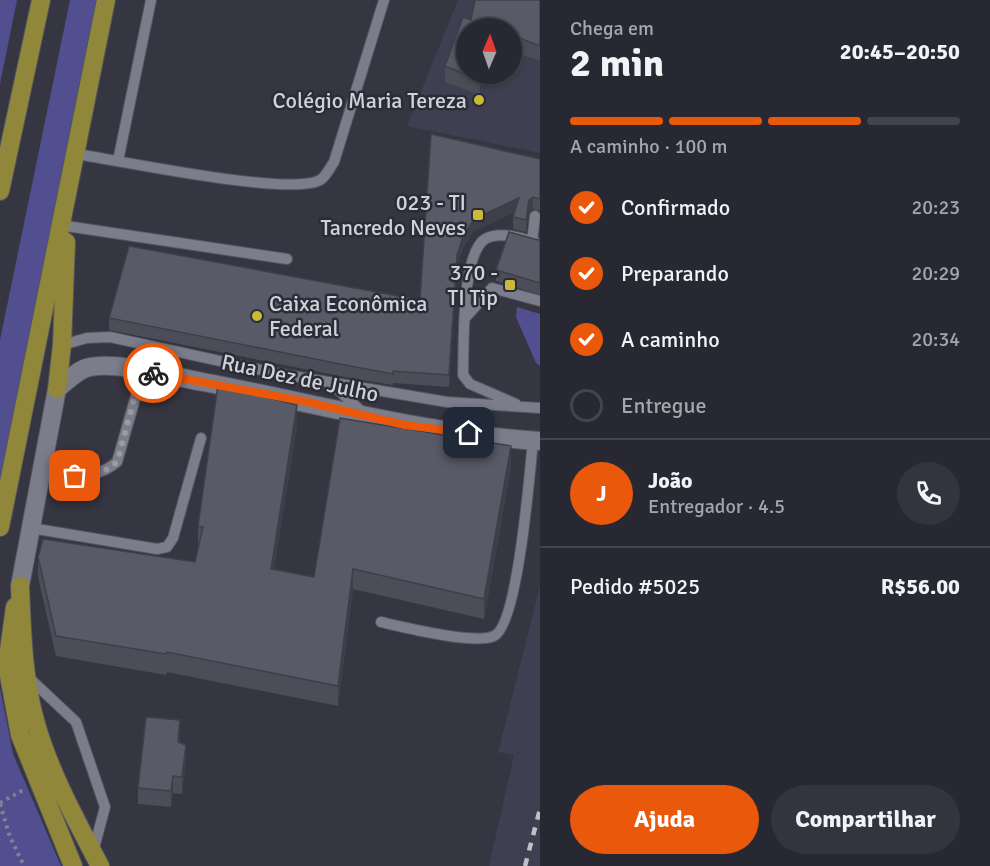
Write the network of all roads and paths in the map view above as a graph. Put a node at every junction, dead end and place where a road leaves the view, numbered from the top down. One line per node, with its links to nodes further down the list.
1 (41, 0): 7 (highway)
2 (106, 0): 5 (highway)
3 (151, 0): 6 (lane)
4 (384, 0): 6 (lane)
5 (76, 154): 6 (lane); 8 (highway)
6 (118, 160)
7 (0, 191)
8 (67, 193): 10 (highway); 25 (highway)
9 (535, 216): 11 (lane)
10 (66, 226): 12 (lane); 15 (highway)
11 (536, 243): 14 (lane)
12 (287, 259)
13 (540, 301): 14 (lane)
14 (466, 317): 19 (lane)
15 (62, 345): 17 (lane); 18 (highway)
16 (142, 371): 18 (main road, Rua Dez de Julho); 21 (main road, Rua Dez de Julho); 24 (lane)
17 (330, 382): 19 (lane); 21 (lane)
18 (57, 389): 24 (main road)
19 (522, 406): 20 (lane)
20 (540, 408)
21 (367, 417): 23 (main road, Rua Dez de Julho)
22 (201, 438): 26 (lane)
23 (537, 440): 28 (lane)
24 (41, 475): 26 (main road)
25 (0, 527)
26 (31, 528): 27 (main road)
27 (20, 586): 29 (highway); 34 (highway)
28 (381, 621)
29 (27, 675): 32 (highway); 32 (lane)
30 (28, 788): 31 (path)
31 (0, 803): 33 (path)
32 (97, 859)
33 (24, 866)
34 (73, 866)

